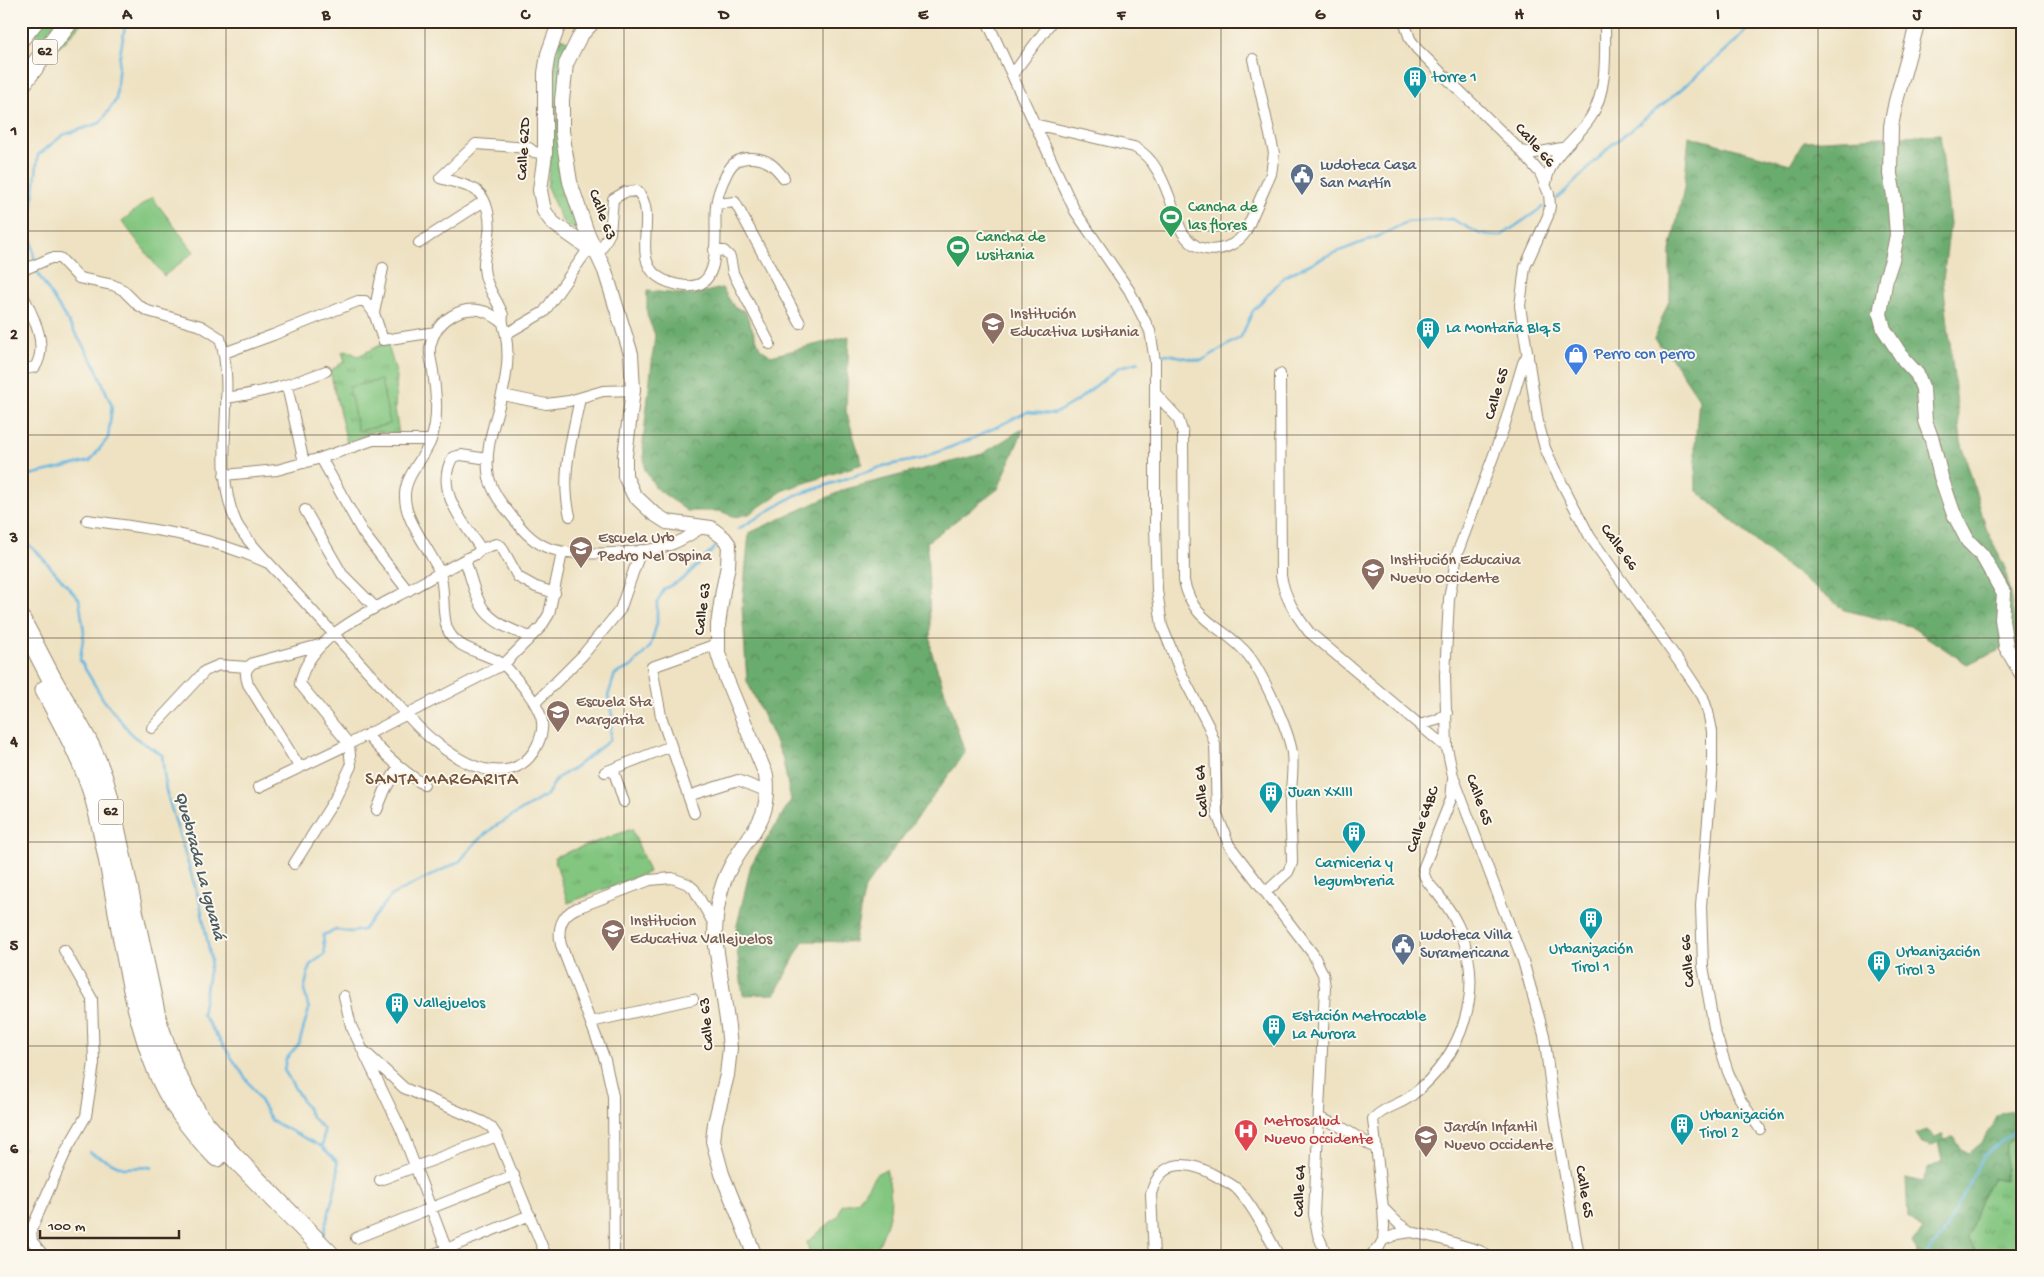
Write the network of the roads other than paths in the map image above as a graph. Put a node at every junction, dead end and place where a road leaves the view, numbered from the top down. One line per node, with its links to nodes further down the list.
1 (34, 21): 10 (highway, 62)
2 (70, 21): 13 (highway, 62)
3 (560, 21): 17 (main road, Calle 62D)
4 (594, 21): 24 (main road, Calle 63)
5 (987, 21): 12 (street, Calle 64)
6 (1052, 21): 12 (street)
7 (1404, 21): 16 (street, Calle 66)
8 (1605, 21): 15 (street)
9 (1918, 21): 71 (main road)
10 (21, 37)
11 (1253, 59): 14 (street)
12 (1012, 75): 14 (street, Calle 64)
13 (21, 84)
14 (1034, 124): 41 (street, Calle 64)
15 (1562, 148): 16 (street); 19 (street)
16 (1521, 151): 19 (street, Calle 66)
17 (545, 154): 20 (street); 24 (main road, Calle 62D)
18 (784, 178): 21 (street)
19 (1546, 183): 35 (street, Calle 66)
20 (484, 201): 22 (street); 29 (street)
21 (716, 204): 23 (street); 30 (street)
22 (419, 243)
23 (714, 250): 24 (street); 33 (street)
24 (593, 251): 32 (street); 40 (main road, Calle 63)
25 (383, 268): 28 (street)
26 (21, 271): 34 (street)
27 (21, 291): 36 (street)
28 (374, 313): 31 (street); 34 (street)
29 (501, 320): 31 (street); 32 (street)
30 (800, 322)
31 (436, 332): 45 (street)
32 (506, 334): 42 (street)
33 (770, 344)
34 (224, 353): 43 (street)
35 (1528, 354): 73 (street, Calle 65); 100 (street, Calle 66)
36 (21, 370)
37 (326, 371): 39 (street)
38 (1280, 374): 75 (street)
39 (287, 386): 43 (street); 48 (street)
40 (633, 390): 44 (street); 53 (main road, Calle 63)
41 (1155, 393): 92 (street, Calle 64); 92 (street)
42 (503, 395): 44 (street); 47 (street)
43 (226, 398): 49 (street)
44 (580, 398): 51 (street)
45 (431, 440): 46 (street); 59 (street)
46 (321, 458): 48 (street); 60 (street)
47 (488, 459): 54 (street); 56 (street)
48 (304, 463): 49 (street)
49 (224, 475): 58 (street)
50 (305, 510): 62 (street)
51 (570, 516)
52 (87, 520): 58 (street)
53 (703, 527): 55 (street); 67 (main road, Calle 63)
54 (481, 549): 57 (street); 61 (street)
55 (641, 550): 56 (street); 72 (street)
56 (562, 553): 61 (street)
57 (465, 559): 59 (street); 65 (street)
58 (270, 564): 64 (street)
59 (440, 573): 60 (street); 69 (street)
60 (408, 590): 62 (street)
61 (555, 593): 65 (street)
62 (375, 607): 64 (street)
63 (21, 620): 108 (highway, 62)
64 (334, 634): 66 (street); 74 (street)
65 (530, 637): 69 (street)
66 (324, 644): 70 (street); 78 (street)
67 (717, 644): 79 (street); 86 (main road, Calle 63)
68 (21, 647): 108 (highway, 62)
69 (504, 664): 72 (street); 74 (street)
70 (247, 667): 76 (street); 81 (street)
71 (2023, 676)
72 (535, 704): 74 (street)
73 (1447, 713): 75 (street); 80 (street, Calle 65)
74 (406, 714): 77 (street)
75 (1419, 725): 80 (street)
76 (152, 728)
77 (367, 735): 78 (street); 82 (street)
78 (349, 744): 81 (street); 91 (street)
79 (671, 746): 87 (street); 88 (street)
80 (1447, 748): 83 (street, Calle 65)
81 (300, 768): 85 (street)
82 (398, 768): 84 (street); 89 (street)
83 (1453, 776): 102 (street, Calle 64BC); 126 (street, Calle 65)
84 (424, 785)
85 (259, 787)
86 (768, 792): 87 (street); 93 (main road, Calle 63)
87 (688, 796): 90 (street)
88 (624, 802)
89 (377, 810)
90 (694, 813)
91 (294, 864)
92 (1266, 892): 99 (street, Calle 64)
93 (715, 926): 97 (street); 120 (main road, Calle 63)
94 (64, 950): 114 (street)
95 (344, 996): 98 (street)
96 (693, 999): 97 (street)
97 (591, 1022): 119 (street)
98 (364, 1051): 101 (street); 103 (street)
99 (1320, 1118): 102 (street); 123 (street, Calle 64)
100 (1760, 1129)
101 (497, 1136): 103 (street); 104 (street)
102 (1375, 1148): 107 (street, Calle 64BC)
103 (415, 1167): 105 (street); 106 (street)
104 (514, 1176): 106 (street); 109 (street)
105 (380, 1180)
106 (431, 1208): 111 (street); 113 (street)
107 (1383, 1208): 110 (street); 112 (street, Calle 64BC)
108 (282, 1215): 115 (highway, 62); 116 (highway, 62)
109 (530, 1215): 113 (street); 118 (street)
110 (1411, 1232): 112 (street); 125 (street)
111 (356, 1238)
112 (1383, 1240): 124 (street)
113 (448, 1252): 117 (street)
114 (44, 1256)
115 (313, 1256)
116 (331, 1256)
117 (429, 1256)
118 (546, 1256)
119 (614, 1256)
120 (755, 1256)
121 (1154, 1256): 122 (street)
122 (1279, 1256)
123 (1327, 1256)
124 (1370, 1256)
125 (1488, 1256)
126 (1578, 1256)

